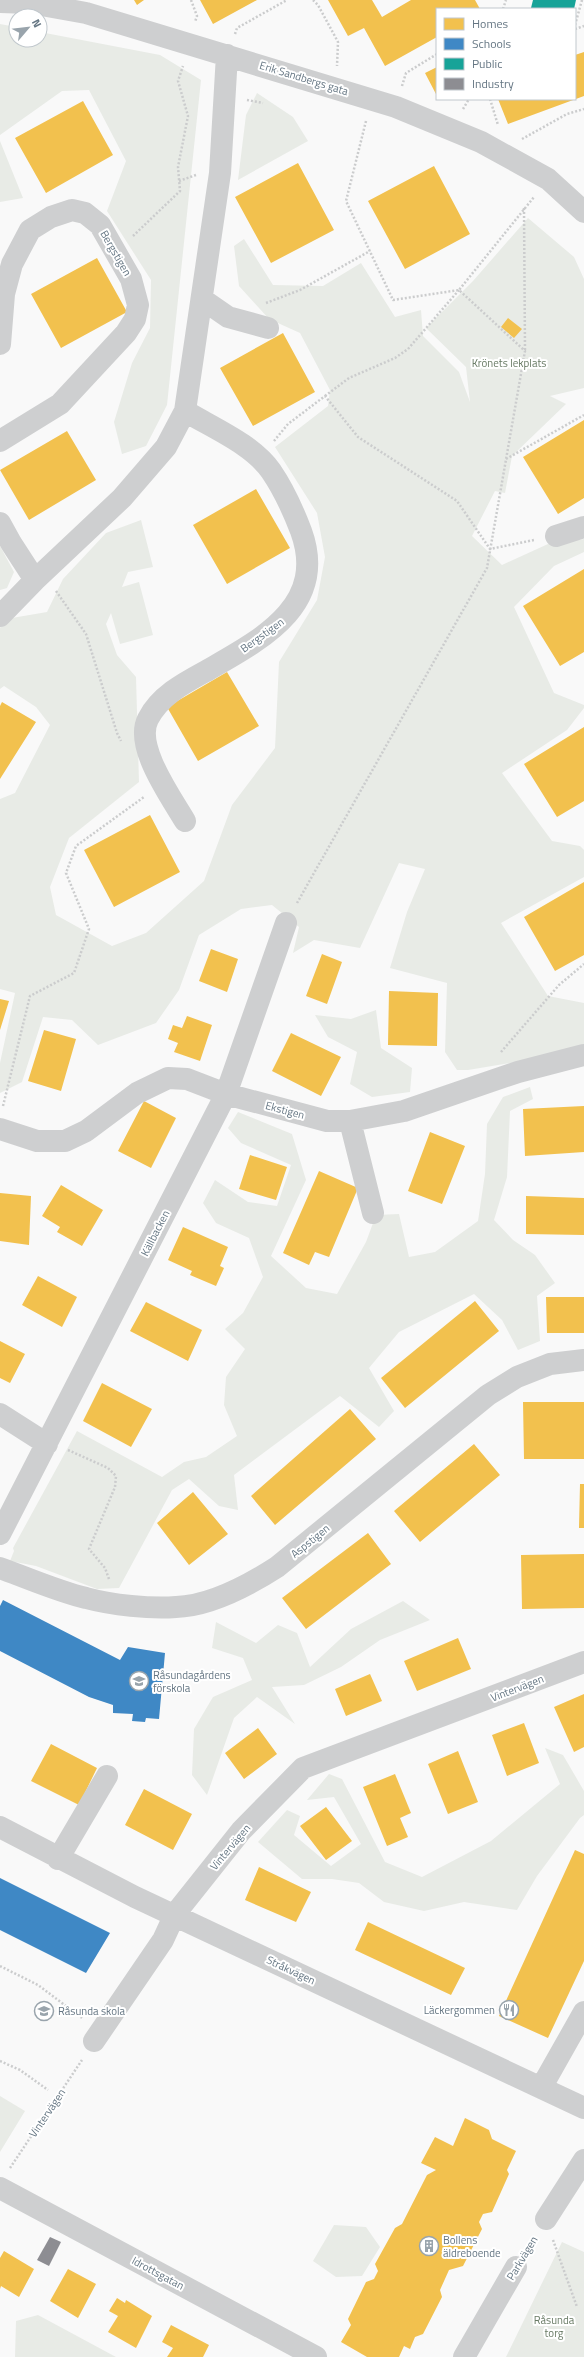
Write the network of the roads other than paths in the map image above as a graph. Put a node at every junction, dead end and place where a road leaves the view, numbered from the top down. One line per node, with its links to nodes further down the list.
1 (0, 2): 2 (street, Erik Sandbergs gata)
2 (228, 55): 3 (street, Erik Sandbergs gata); 4 (street)
3 (584, 212)
4 (202, 298): 5 (street); 7 (street)
5 (268, 328)
6 (0, 344): 8 (street, Bergstigen)
7 (185, 411): 12 (street); 14 (street, Bergstigen)
8 (0, 441)
9 (0, 523): 12 (street)
10 (584, 527): 11 (street)
11 (556, 536)
12 (39, 576): 13 (street)
13 (0, 616)
14 (185, 821)
15 (286, 923): 17 (street, Källbacken)
16 (584, 1055): 19 (street, Ekstigen)
17 (226, 1094): 18 (street, Ekstigen); 19 (street, Ekstigen); 23 (street, Källbacken)
18 (1, 1120)
19 (350, 1120): 20 (street)
20 (373, 1213)
21 (584, 1360): 25 (street, Aspstigen)
22 (0, 1414): 23 (street)
23 (54, 1445): 24 (street, Källbacken)
24 (0, 1534)
25 (0, 1568)
26 (584, 1662): 30 (street, Vintervägen)
27 (108, 1776): 29 (street)
28 (0, 1828): 29 (street, Stråkvägen)
29 (58, 1859): 30 (street, Stråkvägen)
30 (176, 1914): 32 (street, Vintervägen); 33 (street, Stråkvägen)
31 (584, 2012): 33 (street)
32 (94, 2042)
33 (541, 2088): 34 (street, Stråkvägen)
34 (584, 2108)
35 (584, 2160): 37 (street)
36 (4, 2180): 39 (street, Idrottsgatan)
37 (546, 2219)
38 (516, 2267): 40 (street, Parkvägen)
39 (316, 2357)
40 (464, 2357)

